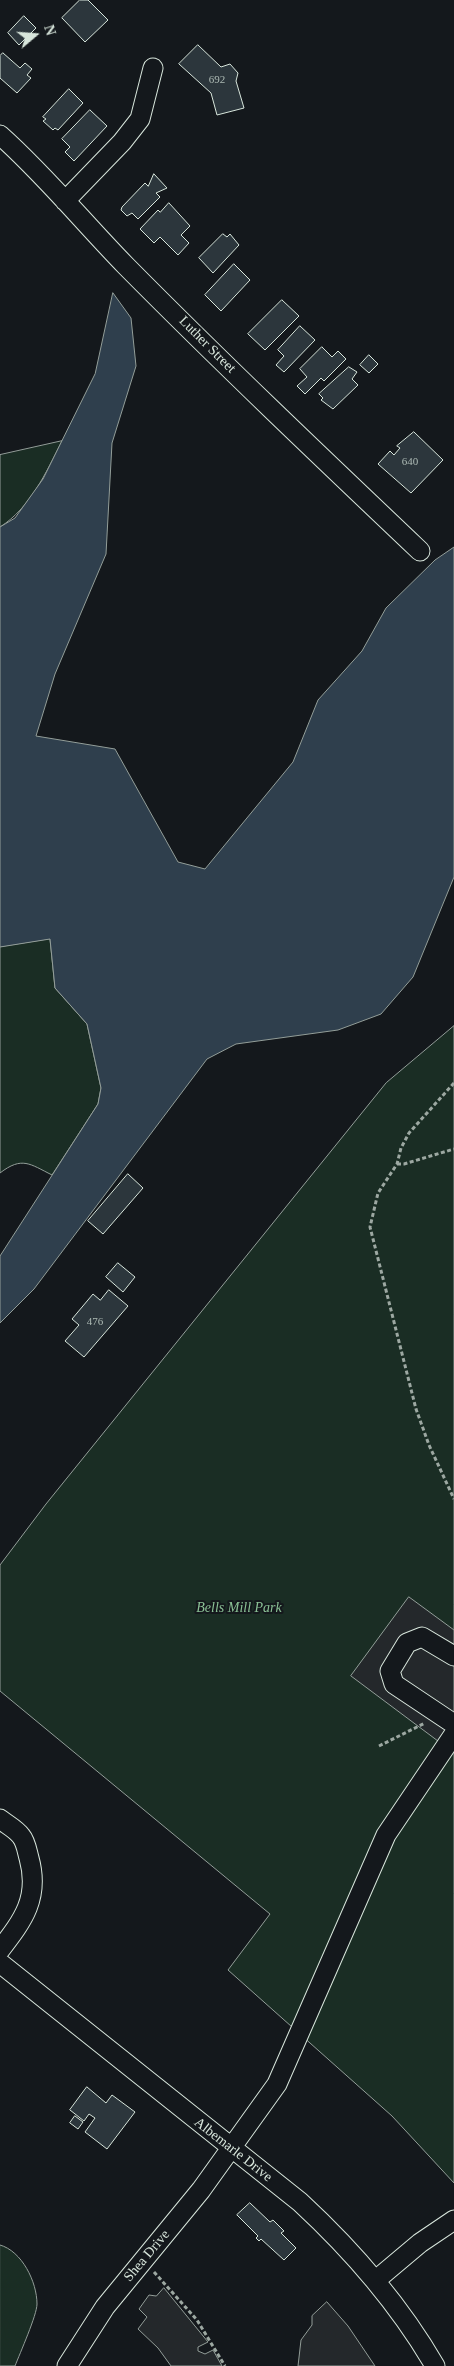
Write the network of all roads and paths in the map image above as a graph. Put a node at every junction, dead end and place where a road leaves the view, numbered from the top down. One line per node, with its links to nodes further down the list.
1 (153, 68): 3 (street)
2 (0, 135): 3 (street, Luther Street)
3 (65, 201): 4 (street, Luther Street)
4 (420, 551)
5 (454, 1083): 7 (path)
6 (454, 1149): 7 (path)
7 (397, 1164): 8 (path)
8 (454, 1499)
9 (454, 1656): 10 (street)
10 (447, 1719): 12 (path)
11 (454, 1734): 20 (street, Shea Drive)
12 (379, 1746)
13 (0, 1805): 16 (street)
14 (0, 1819): 16 (street)
15 (0, 1832): 17 (street)
16 (21, 1836): 17 (street)
17 (30, 1862): 18 (street)
18 (0, 1950)
19 (0, 1963): 20 (street, Albemarle Drive)
20 (232, 2149): 23 (street, Albemarle Drive); 24 (street, Shea Drive)
21 (454, 2220): 23 (street)
22 (148, 2274): 25 (path)
23 (376, 2280): 26 (street, Albemarle Drive)
24 (67, 2366)
25 (225, 2366)
26 (436, 2366)

